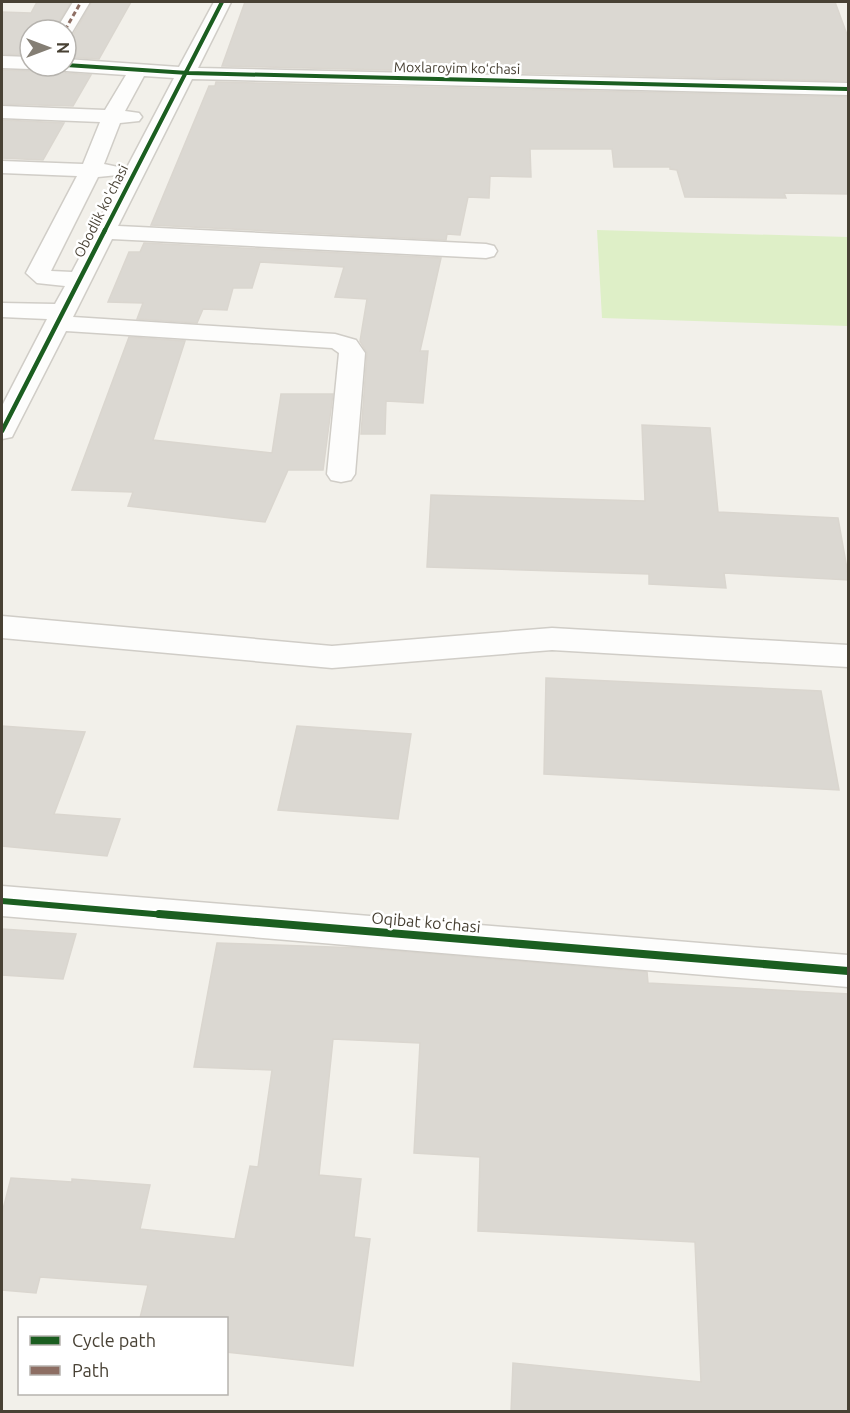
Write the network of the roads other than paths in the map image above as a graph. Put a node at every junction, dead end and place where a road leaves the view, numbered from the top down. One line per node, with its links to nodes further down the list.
1 (81, 2): 3 (street)
2 (222, 2): 8 (street, Obodlik ko'chasi)
3 (72, 18)
4 (2, 62): 5 (street)
5 (18, 63)
6 (78, 66): 7 (street, Moxlaroyim koʻchasi)
7 (138, 70): 8 (street, Moxlaroyim koʻchasi); 11 (street)
8 (188, 73): 9 (street, Moxlaroyim koʻchasi); 12 (street, Obodlik ko'chasi)
9 (849, 90)
10 (2, 112): 11 (street)
11 (112, 116): 12 (street); 14 (street)
12 (163, 118): 15 (street, Obodlik ko'chasi)
13 (2, 167): 14 (street)
14 (92, 170): 15 (street); 16 (street)
15 (135, 172): 17 (street, Obodlik ko'chasi)
16 (70, 212): 17 (street); 19 (street)
17 (108, 223): 18 (street); 19 (street, Obodlik ko'chasi)
18 (486, 251)
19 (80, 279): 21 (street, Obodlik ko'chasi)
20 (2, 310): 21 (street)
21 (60, 317): 22 (street, Obodlik ko'chasi); 23 (street)
22 (2, 431)
23 (341, 474)
24 (2, 627): 25 (street)
25 (849, 656)
26 (2, 901): 27 (street, Oqibat koʻchasi)
27 (849, 971)

